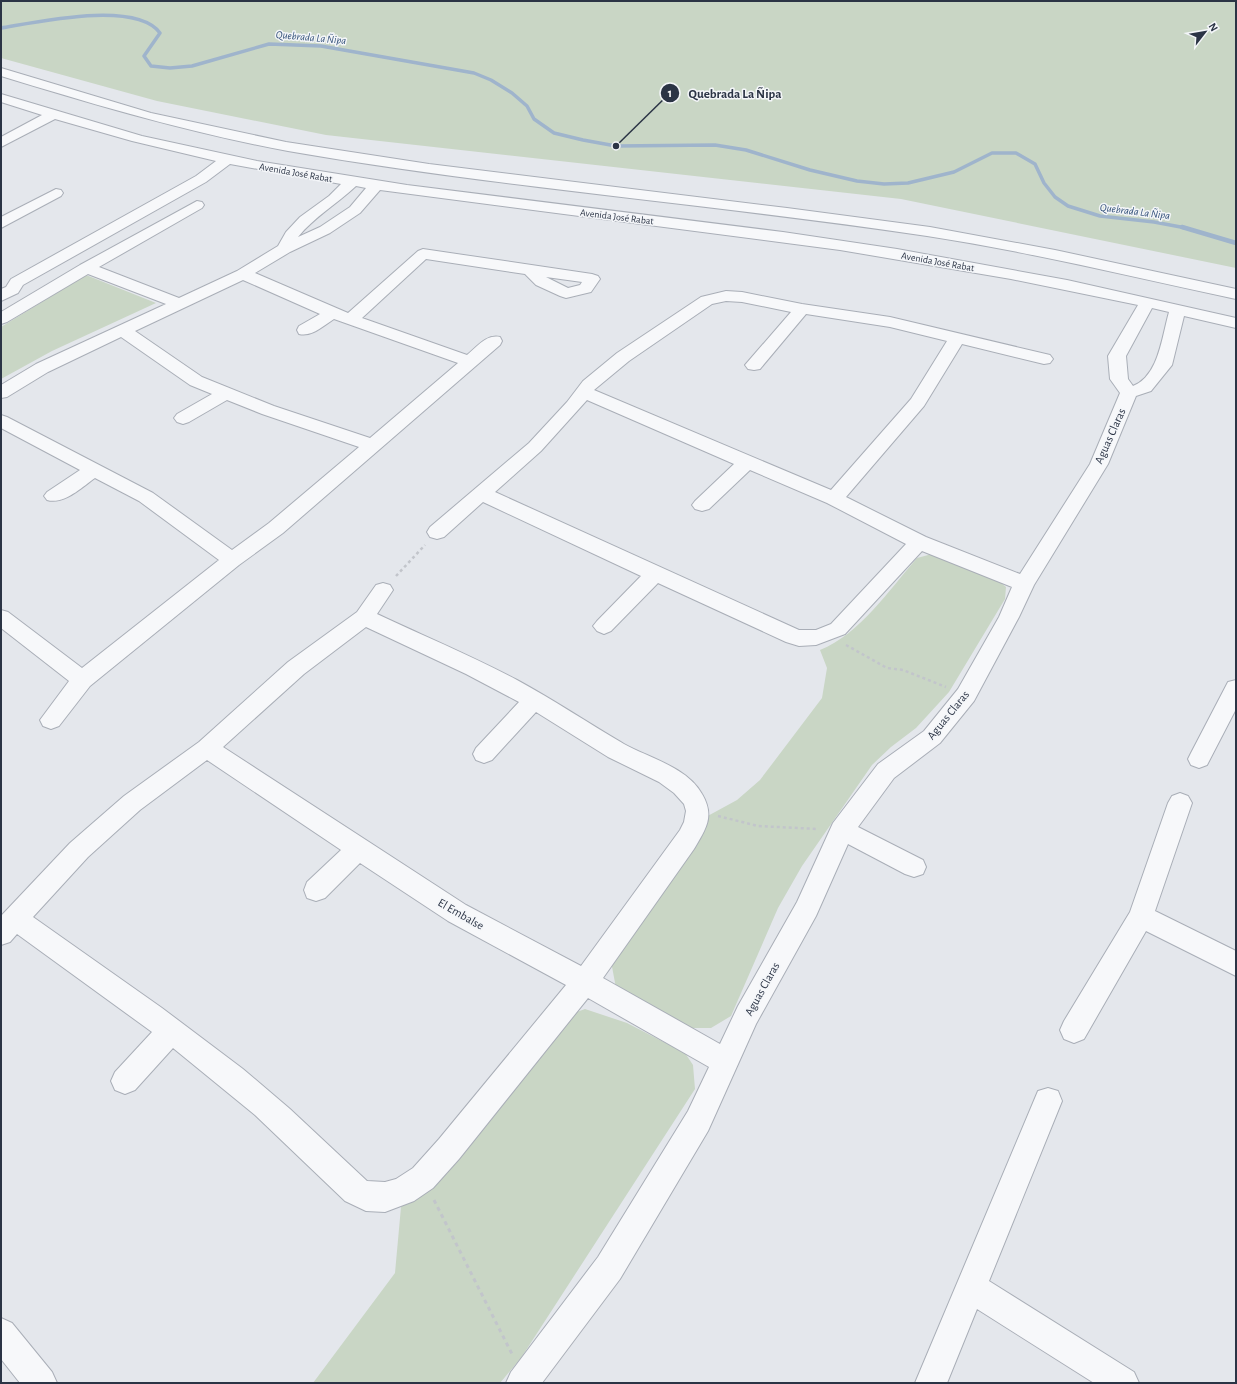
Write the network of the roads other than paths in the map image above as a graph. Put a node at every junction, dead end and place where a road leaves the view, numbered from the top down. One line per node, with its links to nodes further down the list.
1 (2, 73): 5 (street)
2 (1, 98): 3 (street, Avenida José Rabat)
3 (38, 109): 4 (street, Avenida José Rabat); 6 (street)
4 (54, 114): 7 (street, Avenida José Rabat); 8 (street)
5 (148, 116): 7 (street); 10 (street)
6 (1, 128)
7 (117, 134): 9 (street, Avenida José Rabat)
8 (1, 143)
9 (228, 159): 11 (street, Avenida José Rabat); 24 (street)
10 (430, 168): 13 (street); 17 (street)
11 (353, 181): 12 (street, Avenida José Rabat); 18 (street)
12 (376, 185): 13 (street, Avenida José Rabat); 18 (street)
13 (409, 190): 19 (street, Avenida José Rabat)
14 (56, 193): 16 (street)
15 (197, 205): 20 (street)
16 (1, 222)
17 (884, 225): 19 (street); 23 (street)
18 (285, 249): 22 (street)
19 (876, 250): 25 (street, Avenida José Rabat)
20 (86, 268): 26 (street); 30 (street)
21 (530, 270): 31 (street)
22 (243, 274): 26 (street); 29 (street)
23 (1236, 294)
24 (1, 296)
25 (1148, 302): 28 (street, Avenida José Rabat); 43 (street, Aguas Claras)
26 (180, 304): 33 (street)
27 (802, 309): 35 (street); 39 (street); 40 (street)
28 (1178, 309): 32 (street, Avenida José Rabat); 43 (street, Aguas Claras)
29 (332, 313): 31 (street); 34 (street)
30 (1, 319)
31 (351, 319): 38 (street)
32 (1236, 322)
33 (122, 330): 41 (street); 42 (street)
34 (305, 330)
35 (957, 338): 37 (street); 51 (street)
36 (494, 341): 38 (street)
37 (1044, 359)
38 (470, 362): 46 (street)
39 (754, 365)
40 (583, 392): 47 (street); 49 (street)
41 (1, 393)
42 (226, 393): 44 (street); 46 (street)
43 (1128, 393): 57 (street, Aguas Claras)
44 (182, 418)
45 (1, 421): 48 (street)
46 (372, 445): 55 (street)
47 (746, 462): 51 (street); 52 (street)
48 (94, 470): 50 (street); 55 (street)
49 (482, 494): 53 (street); 56 (street)
50 (54, 496)
51 (834, 499): 54 (street)
52 (702, 505)
53 (437, 532)
54 (919, 542): 56 (street); 57 (street)
55 (232, 560): 62 (street)
56 (655, 574): 61 (street)
57 (1024, 584): 70 (street, Aguas Claras)
58 (383, 590): 60 (street)
59 (1, 617): 62 (street)
60 (364, 617): 64 (street); 66 (street)
61 (604, 626)
62 (82, 680): 65 (street)
63 (1236, 688): 68 (street)
64 (534, 700): 67 (street); 77 (street)
65 (51, 720)
66 (207, 748): 71 (street, El Embalse); 75 (street)
67 (484, 754)
68 (1199, 759)
69 (1180, 803): 74 (street)
70 (842, 830): 72 (street); 80 (street, Aguas Claras)
71 (358, 849): 73 (street); 77 (street, El Embalse)
72 (914, 866)
73 (316, 890)
74 (1141, 916): 76 (street); 78 (street)
75 (9, 926): 79 (street)
76 (1236, 964)
77 (585, 982): 79 (street); 80 (street, El Embalse)
78 (1074, 1030)
79 (171, 1031): 81 (street)
80 (725, 1062): 85 (street, Aguas Claras)
81 (125, 1081)
82 (1048, 1100): 83 (street)
83 (970, 1287): 87 (street); 88 (street)
84 (1, 1334): 86 (street)
85 (523, 1381)
86 (41, 1383)
87 (931, 1383)
88 (1123, 1383)

